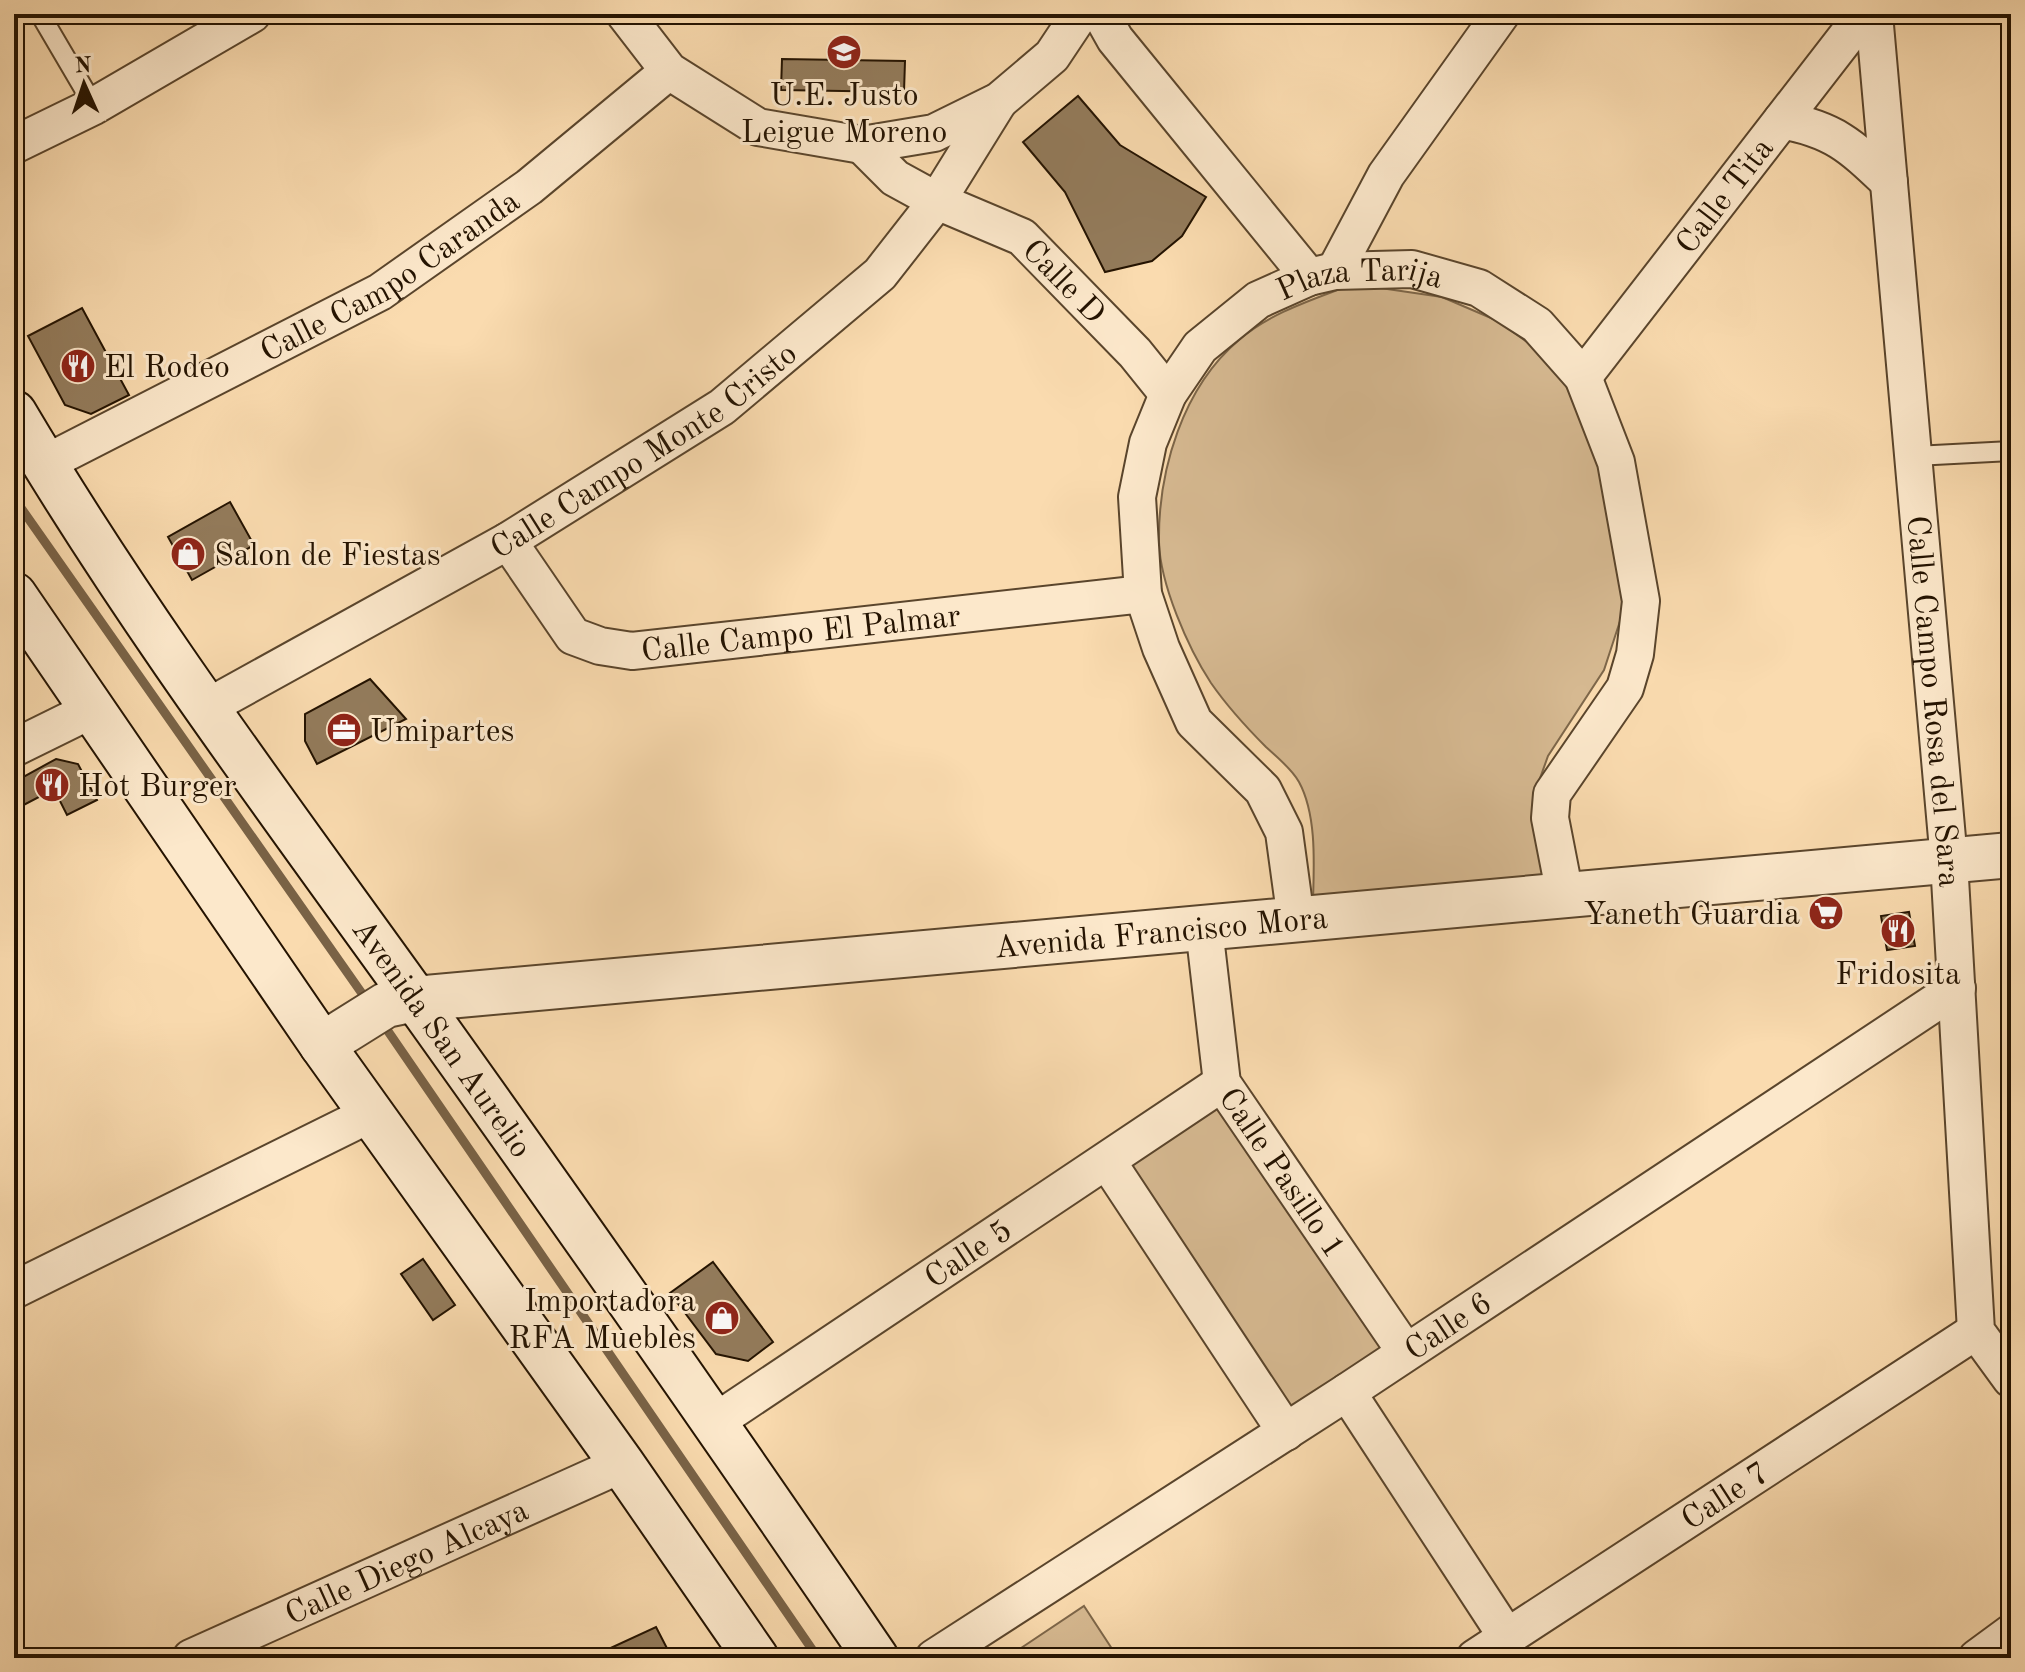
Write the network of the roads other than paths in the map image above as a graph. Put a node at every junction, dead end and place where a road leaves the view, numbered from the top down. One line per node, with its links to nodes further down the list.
1 (40, 14): 11 (lane)
2 (252, 14): 11 (street)
3 (625, 14): 9 (street)
4 (1080, 14): 10 (street)
5 (1101, 14): 17 (street)
6 (1501, 14): 17 (street)
7 (1864, 14): 12 (street, Calle Tita)
8 (1874, 14): 15 (street, Calle Campo Rosa del Sara)
9 (669, 71): 14 (street); 23 (street, Calle Campo Caranda)
10 (999, 101): 14 (street); 16 (street, Calle Campo Monte Cristo)
11 (94, 106): 13 (street)
12 (1782, 120): 15 (street); 18 (street, Calle Tita)
13 (14, 145)
14 (862, 145): 16 (street, Calle D)
15 (1889, 182): 22 (street, Calle Campo Rosa del Sara)
16 (937, 201): 19 (street, Calle D); 24 (street, Calle Campo Monte Cristo)
17 (1322, 274): 18 (street, Plaza Tarija); 19 (street, Plaza Tarija)
18 (1583, 377): 32 (street, Plaza Tarija)
19 (1168, 394): 25 (street, Plaza Tarija)
20 (14, 413): 23 (main road, Avenida San Aurelio)
21 (2011, 451): 22 (lane)
22 (1915, 456): 31 (street, Calle Campo Rosa del Sara)
23 (44, 464): 27 (main road, Avenida San Aurelio)
24 (508, 541): 25 (street, Calle Campo El Palmar); 27 (street, Calle Campo Monte Cristo)
25 (1143, 594): 33 (street, Plaza Tarija)
26 (14, 595): 28 (main road)
27 (206, 708): 36 (main road, Avenida San Aurelio)
28 (93, 709): 29 (street); 37 (main road)
29 (14, 748)
30 (2011, 855): 31 (main road, Avenida Francisco Mora)
31 (1949, 861): 32 (main road, Avenida Francisco Mora); 35 (street, Calle Campo Rosa del Sara)
32 (1565, 895): 33 (main road, Avenida Francisco Mora)
33 (1296, 920): 34 (main road, Avenida Francisco Mora)
34 (1204, 928): 36 (main road, Avenida Francisco Mora); 38 (street, Calle Pasillo 1)
35 (1957, 988): 42 (street, Calle Campo Rosa del Sara); 43 (street, Calle 6)
36 (401, 1002): 37 (main road, Avenida Francisco Mora); 46 (main road, Avenida San Aurelio)
37 (332, 1039): 39 (main road)
38 (1222, 1083): 40 (street, Calle 5); 43 (street, Calle Pasillo 1)
39 (372, 1113): 41 (street); 48 (main road)
40 (1107, 1161): 46 (street, Calle 5); 47 (street)
41 (14, 1290)
42 (1976, 1331): 44 (street); 50 (street, Calle 7)
43 (1405, 1351): 45 (street, Calle 6)
44 (2009, 1373)
45 (1347, 1392): 47 (street, Calle 6); 50 (street)
46 (715, 1422): 53 (main road, Avenida San Aurelio)
47 (1286, 1432): 54 (street, Calle 6)
48 (622, 1464): 51 (street, Calle Diego Alcaya); 52 (main road)
49 (2011, 1633): 56 (street)
50 (1507, 1637): 55 (street, Calle 7)
51 (191, 1658)
52 (756, 1658)
53 (876, 1658)
54 (934, 1658)
55 (1475, 1658)
56 (1977, 1658)

